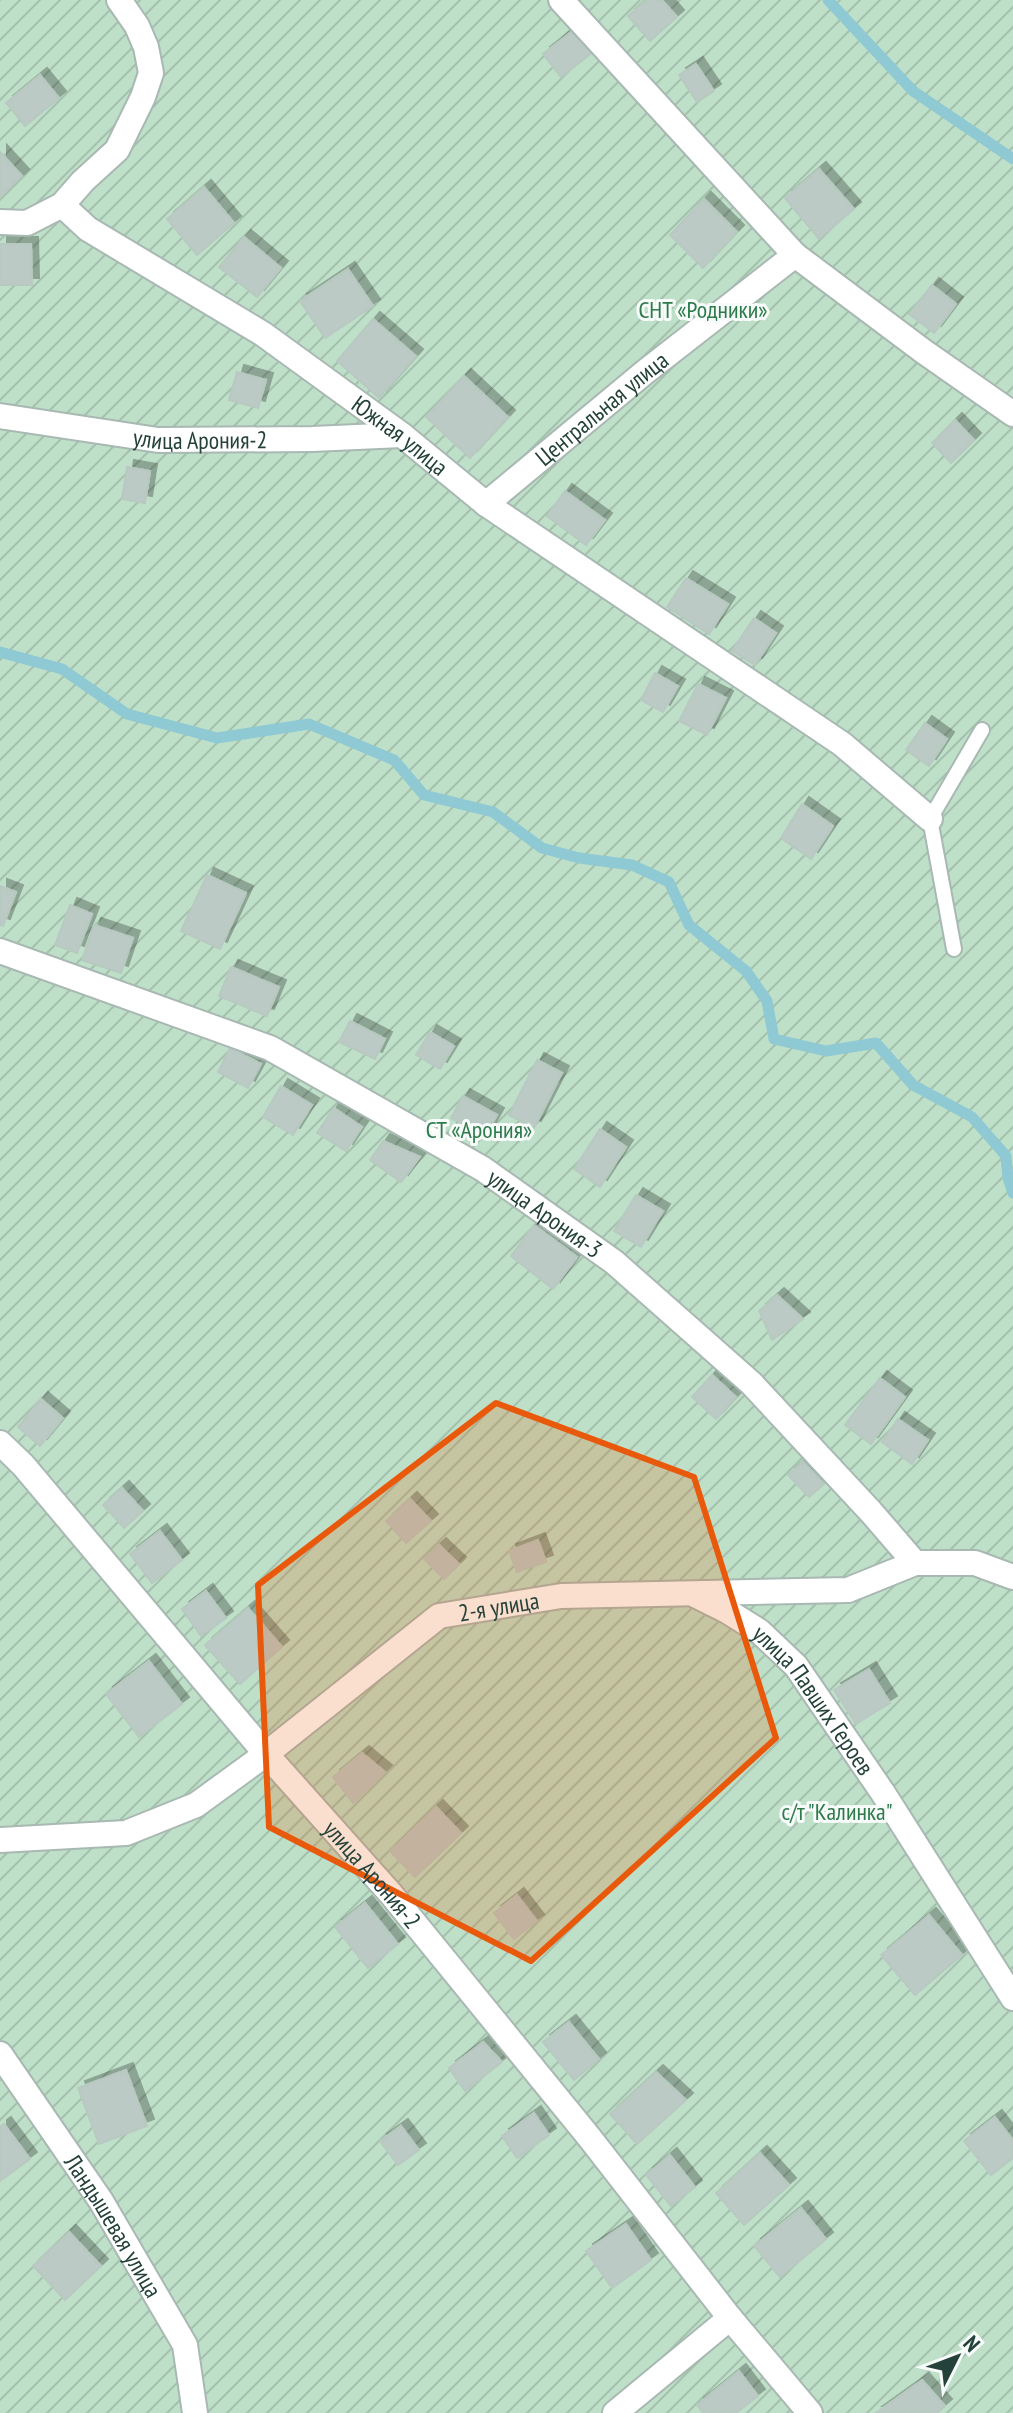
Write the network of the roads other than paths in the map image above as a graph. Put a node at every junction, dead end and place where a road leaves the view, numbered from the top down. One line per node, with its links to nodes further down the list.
1 (119, 0): 3 (street)
2 (561, 0): 7 (street)
3 (62, 205): 5 (street); 6 (street, Южная улица)
4 (0, 222): 5 (street)
5 (27, 223): 6 (street)
6 (88, 229): 10 (street, Южная улица)
7 (795, 255): 8 (street); 11 (street, Центральная улица)
8 (1013, 414)
9 (0, 416): 10 (street, улица Арония-2)
10 (402, 435): 11 (street, Южная улица)
11 (486, 504): 13 (street, Южная улица)
12 (982, 730): 13 (lane)
13 (930, 819): 14 (lane)
14 (954, 949)
15 (0, 951): 17 (street, улица Арония-3)
16 (0, 1443): 20 (street, улица Арония-2)
17 (915, 1563): 18 (street, 2-я улица); 19 (street, 2-я улица)
18 (1013, 1577)
19 (689, 1593): 20 (street, 2-я улица); 22 (street, улица Павших Героев)
20 (266, 1754): 21 (street, 2-я улица); 24 (street, улица Арония-2)
21 (0, 1840)
22 (1013, 1998)
23 (0, 2054): 25 (street, Ландышевая улица)
24 (730, 2318): 26 (street); 27 (street, улица Арония-2)
25 (195, 2413)
26 (615, 2413)
27 (810, 2413)

